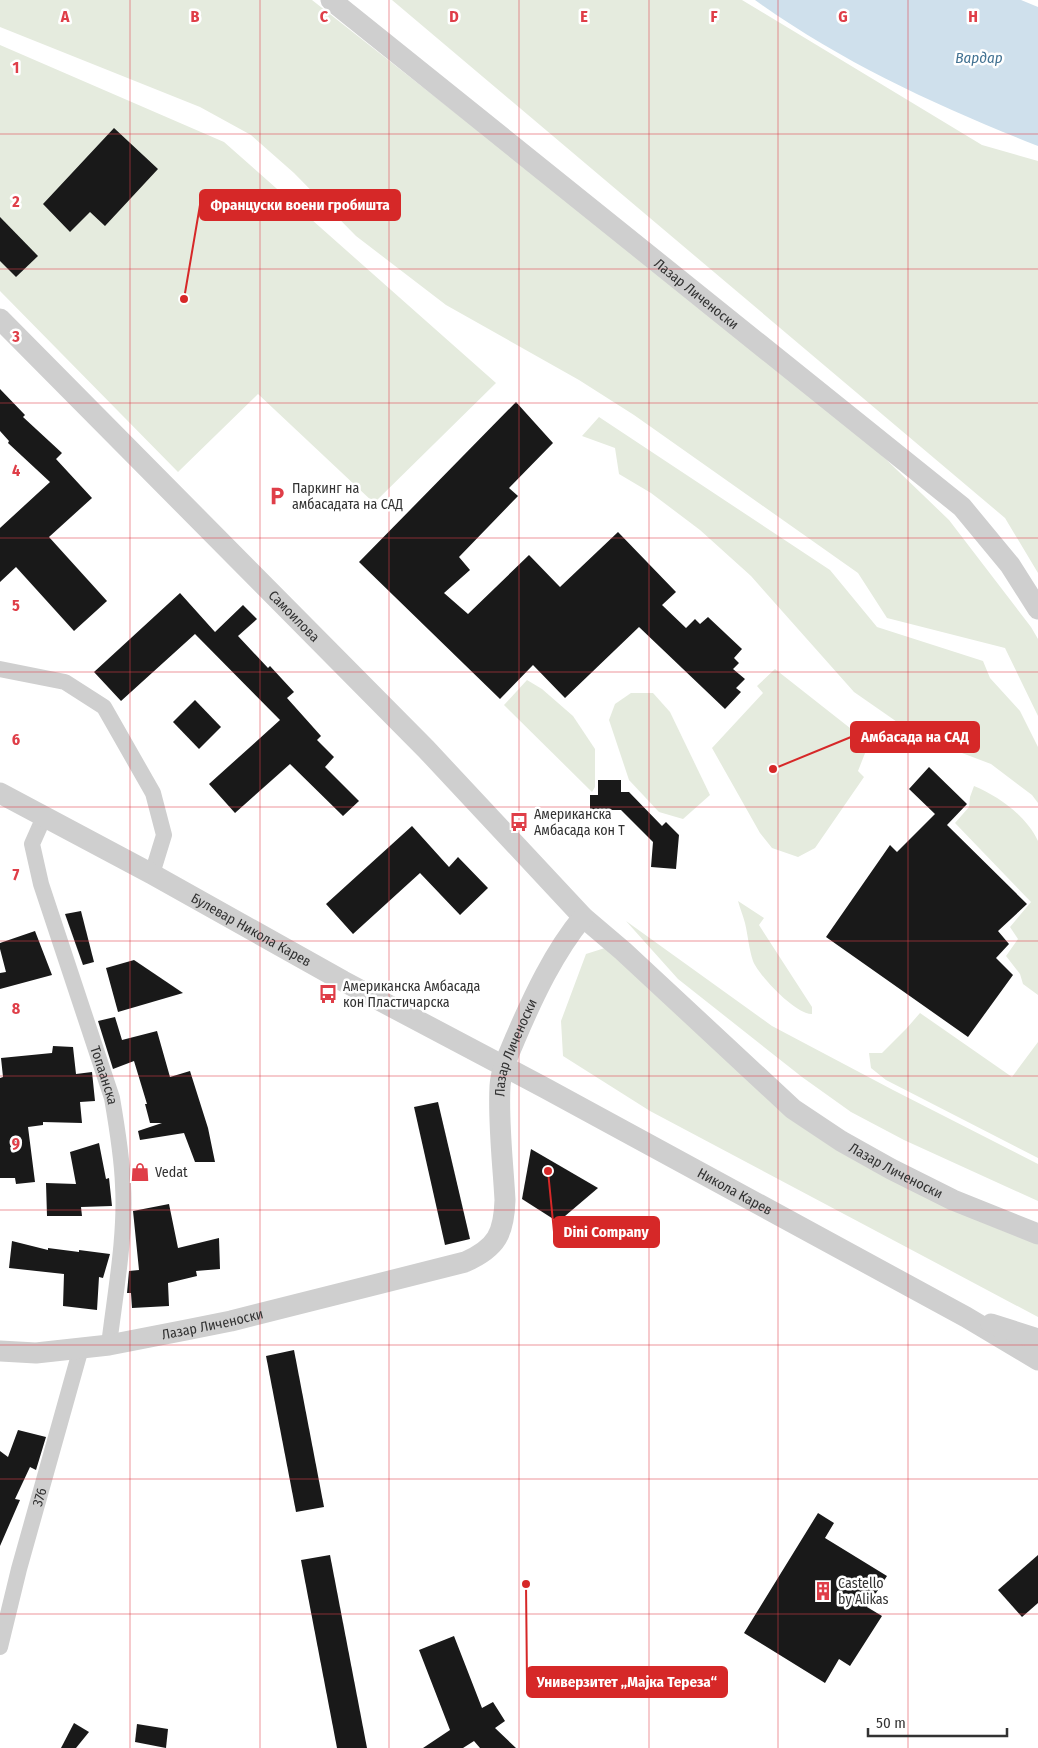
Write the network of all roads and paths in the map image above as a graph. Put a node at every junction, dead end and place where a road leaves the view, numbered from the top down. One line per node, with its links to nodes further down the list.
1 (331, 0): 3 (street, Лазар Личеноски)
2 (0, 319): 8 (street, Самоилова)
3 (1038, 609)
4 (0, 669): 7 (street)
5 (0, 793): 6 (street, Булевар Никола Карев)
6 (44, 817): 7 (street, Булевар Никола Карев); 13 (street, Топаанска)
7 (152, 874): 9 (street, Булевар Никола Карев)
8 (583, 917): 9 (street, Лазар Личеноски); 10 (street, Лазар Личеноски)
9 (504, 1066): 11 (street, Никола Карев); 13 (street, Лазар Личеноски)
10 (1038, 1234)
11 (966, 1317): 12 (street, Никола Карев); 16 (street, Никола Карев)
12 (1038, 1338)
13 (109, 1345): 14 (street, Лазар Личеноски)
14 (81, 1348): 15 (street, Лазар Личеноски); 17 (street, 376)
15 (0, 1351)
16 (1038, 1360)
17 (0, 1647)

